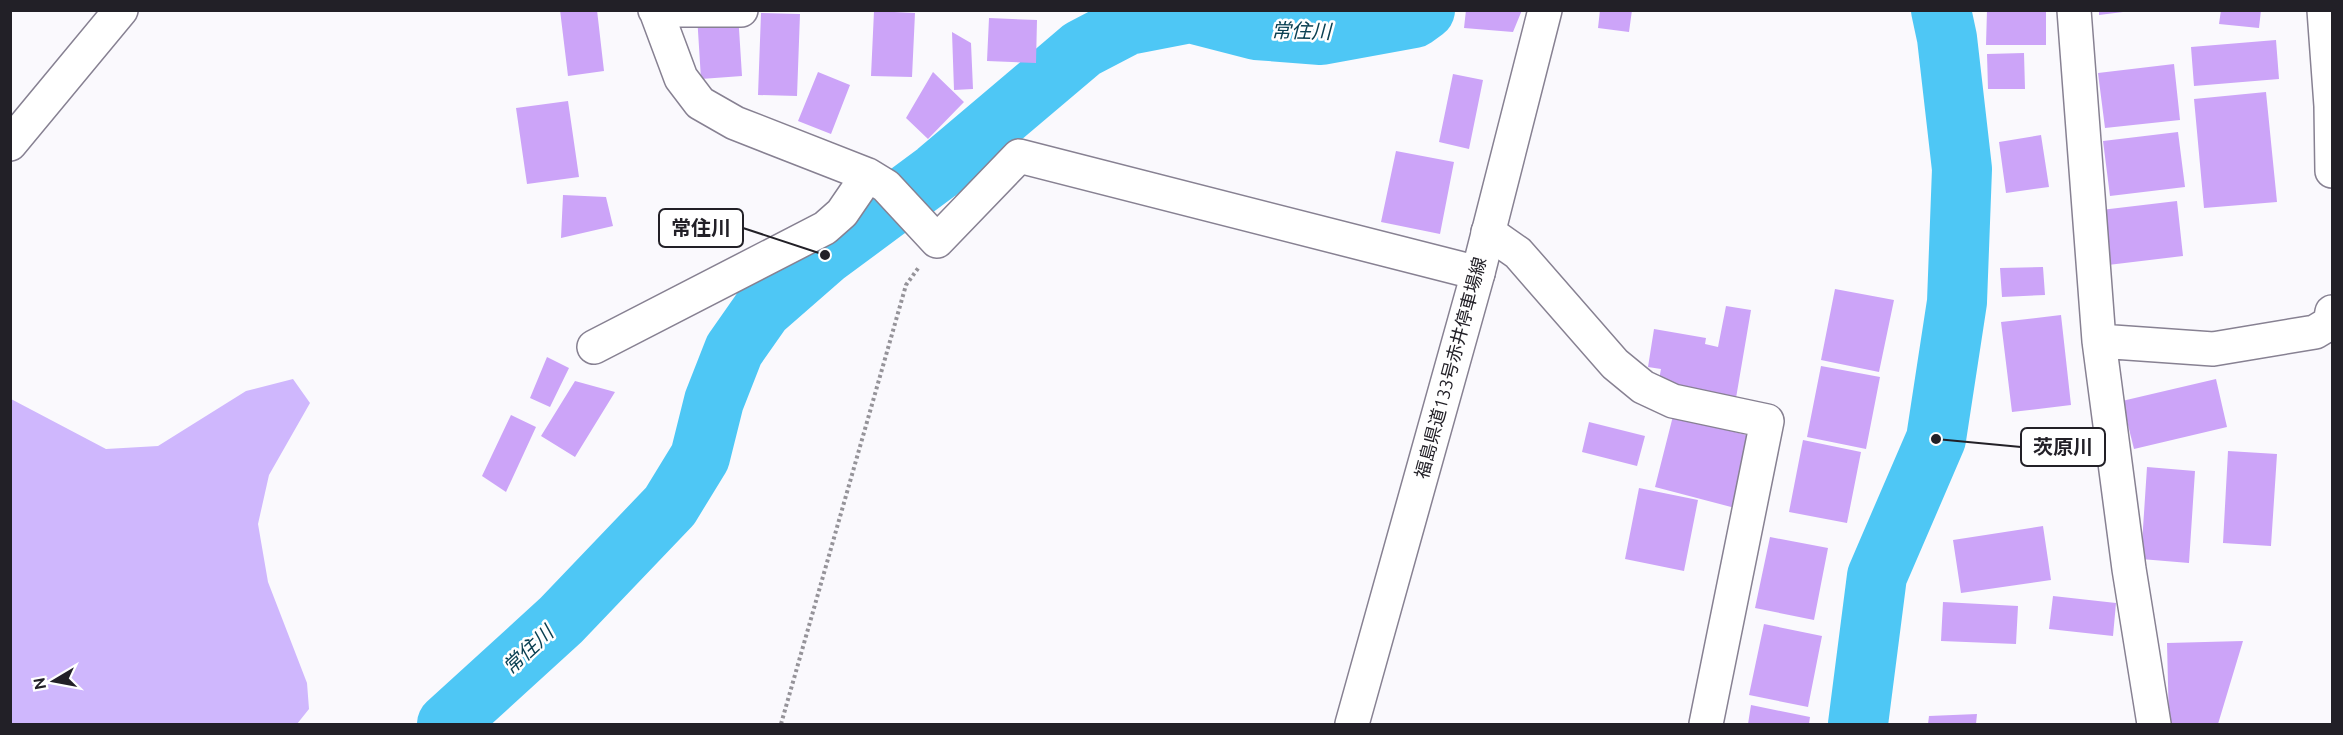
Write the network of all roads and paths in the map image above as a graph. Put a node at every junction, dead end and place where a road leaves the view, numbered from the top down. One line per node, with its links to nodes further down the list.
1 (122, 10): 7 (street)
2 (741, 10): 6 (street)
3 (1545, 10): 10 (street, 福島県道133号赤井停車場線)
4 (2074, 10): 14 (street)
5 (2324, 10): 8 (street)
6 (655, 11): 9 (street)
7 (10, 144)
8 (2332, 171)
9 (877, 181): 11 (street); 15 (street)
10 (1488, 232): 12 (street, 福島県道133号赤井停車場線); 18 (street)
11 (930, 233): 12 (street); 16 (path)
12 (1478, 273): 17 (street, 福島県道133号赤井停車場線)
13 (2332, 312): 14 (street)
14 (2099, 342): 19 (street)
15 (594, 347)
16 (781, 724)
17 (1352, 724)
18 (1706, 724)
19 (2154, 724)

